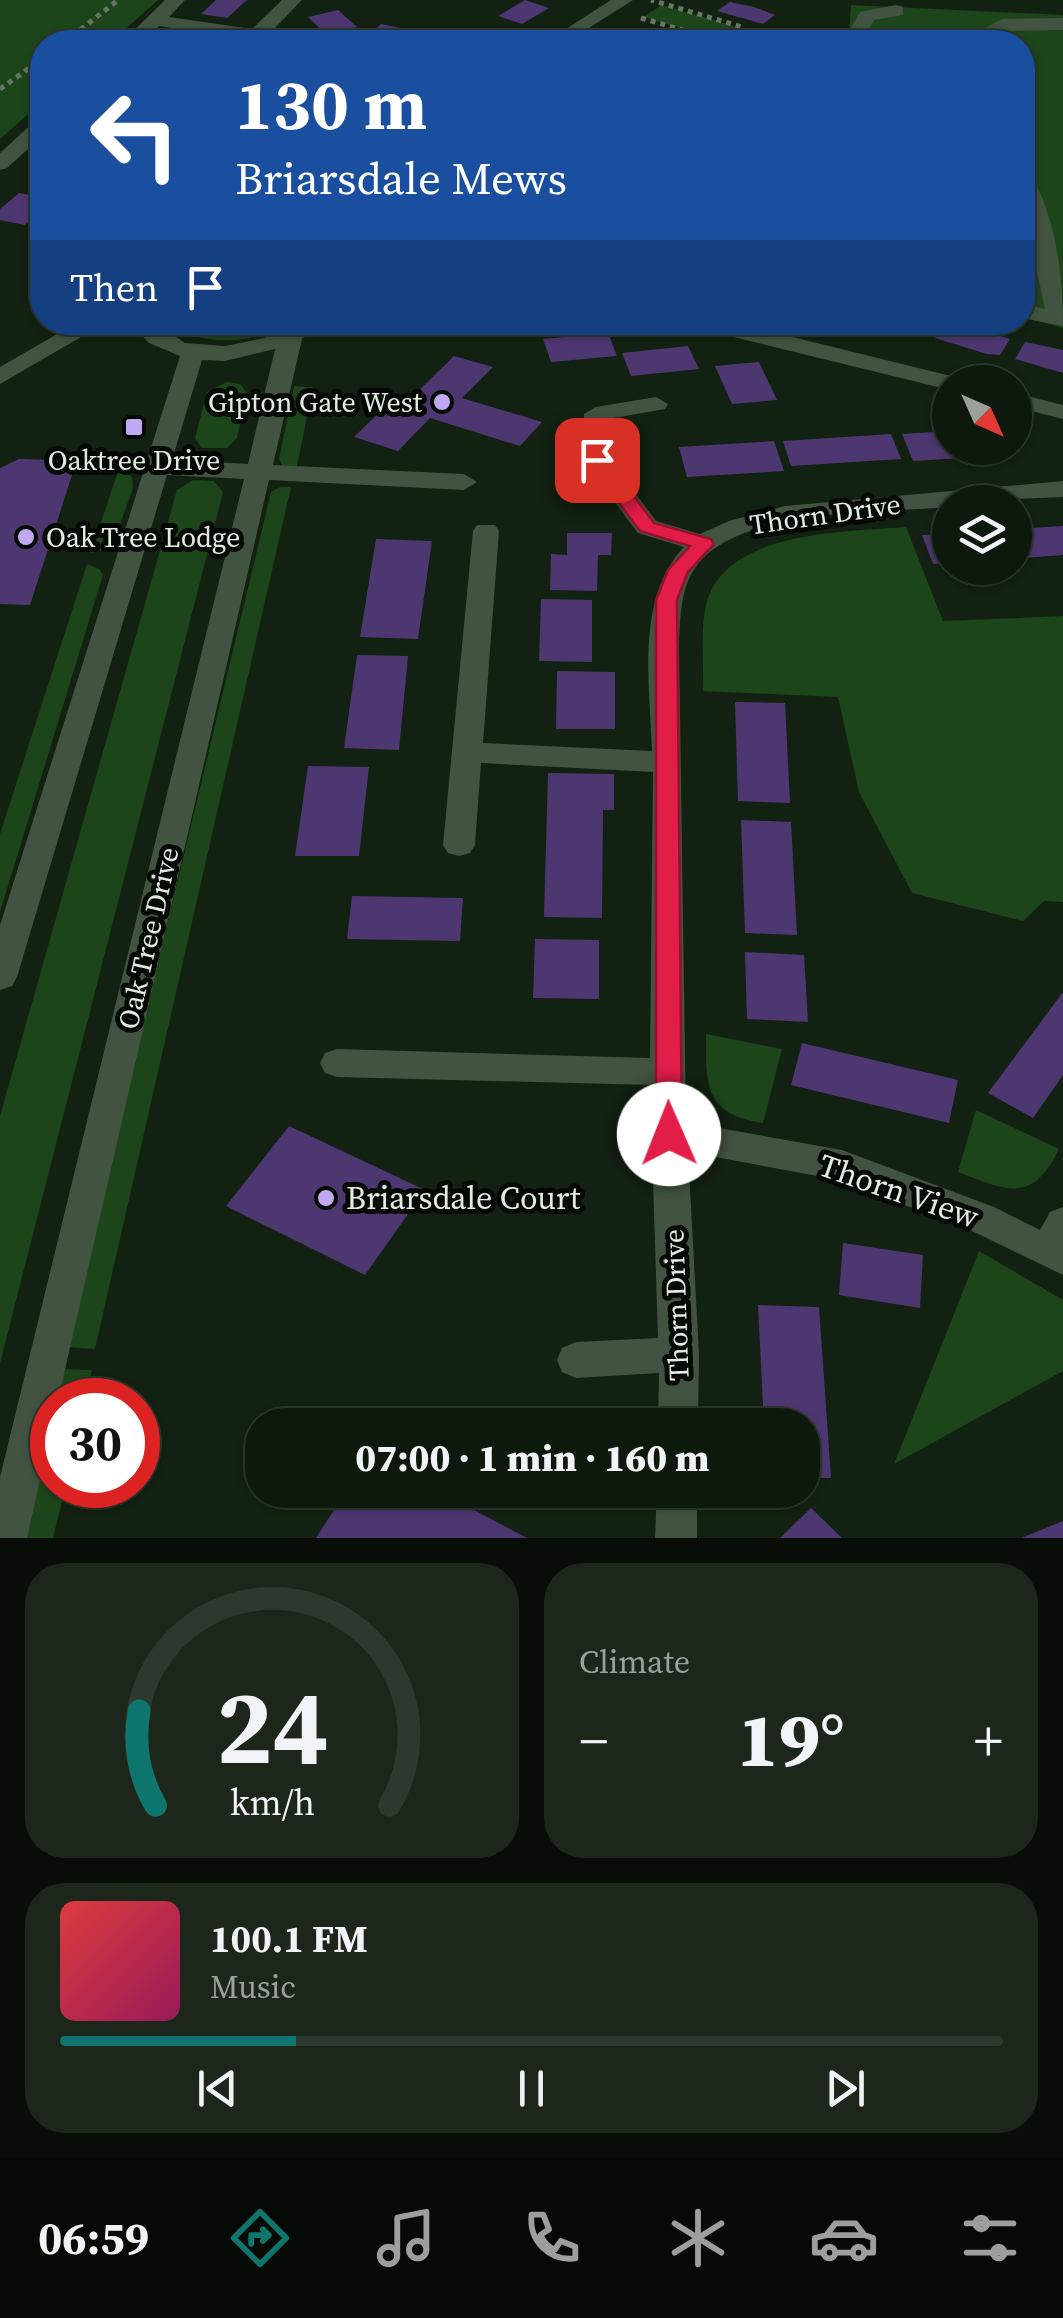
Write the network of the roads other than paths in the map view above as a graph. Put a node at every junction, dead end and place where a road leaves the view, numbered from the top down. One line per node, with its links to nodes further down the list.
1 (176, 0): 5 (street)
2 (293, 0): 9 (street)
3 (617, 4): 10 (street)
4 (896, 11): 11 (street)
5 (155, 20): 7 (street); 8 (street)
6 (1063, 24): 12 (street)
7 (144, 30)
8 (218, 30)
9 (262, 30)
10 (575, 30)
11 (859, 30)
12 (994, 30)
13 (30, 136): 14 (street)
14 (0, 164)
15 (1035, 211): 17 (street)
16 (1035, 313): 17 (street)
17 (1063, 318)
18 (74, 335): 26 (street)
19 (113, 335): 26 (street)
20 (128, 335): 25 (street)
21 (155, 335): 25 (street)
22 (291, 335): 27 (street)
23 (300, 335): 34 (street, Oak Tree Drive)
24 (753, 335): 29 (street)
25 (160, 339): 27 (street)
26 (62, 342): 28 (street)
27 (193, 351): 33 (street)
28 (0, 377)
29 (932, 379)
30 (656, 404): 38 (street)
31 (1032, 404): 32 (street)
32 (1063, 412)
33 (157, 467): 34 (street); 42 (street)
34 (258, 474): 35 (street); 51 (street, Oak Tree Drive)
35 (464, 482)
36 (1063, 489): 38 (street, Thorn Drive)
37 (486, 531): 39 (street)
38 (704, 544): 40 (street, Thorn Drive)
39 (467, 752): 40 (street); 41 (street)
40 (668, 762): 44 (street, Thorn Drive)
41 (459, 844)
42 (0, 977)
43 (337, 1063): 44 (street)
44 (668, 1072): 45 (street, Thorn Drive)
45 (669, 1134): 46 (street, Thorn View); 47 (street, Thorn Drive)
46 (1058, 1244)
47 (680, 1354): 48 (street); 49 (street, Thorn Drive)
48 (576, 1360)
49 (678, 1408)
50 (677, 1508): 52 (street)
51 (6, 1538)
52 (676, 1538)

